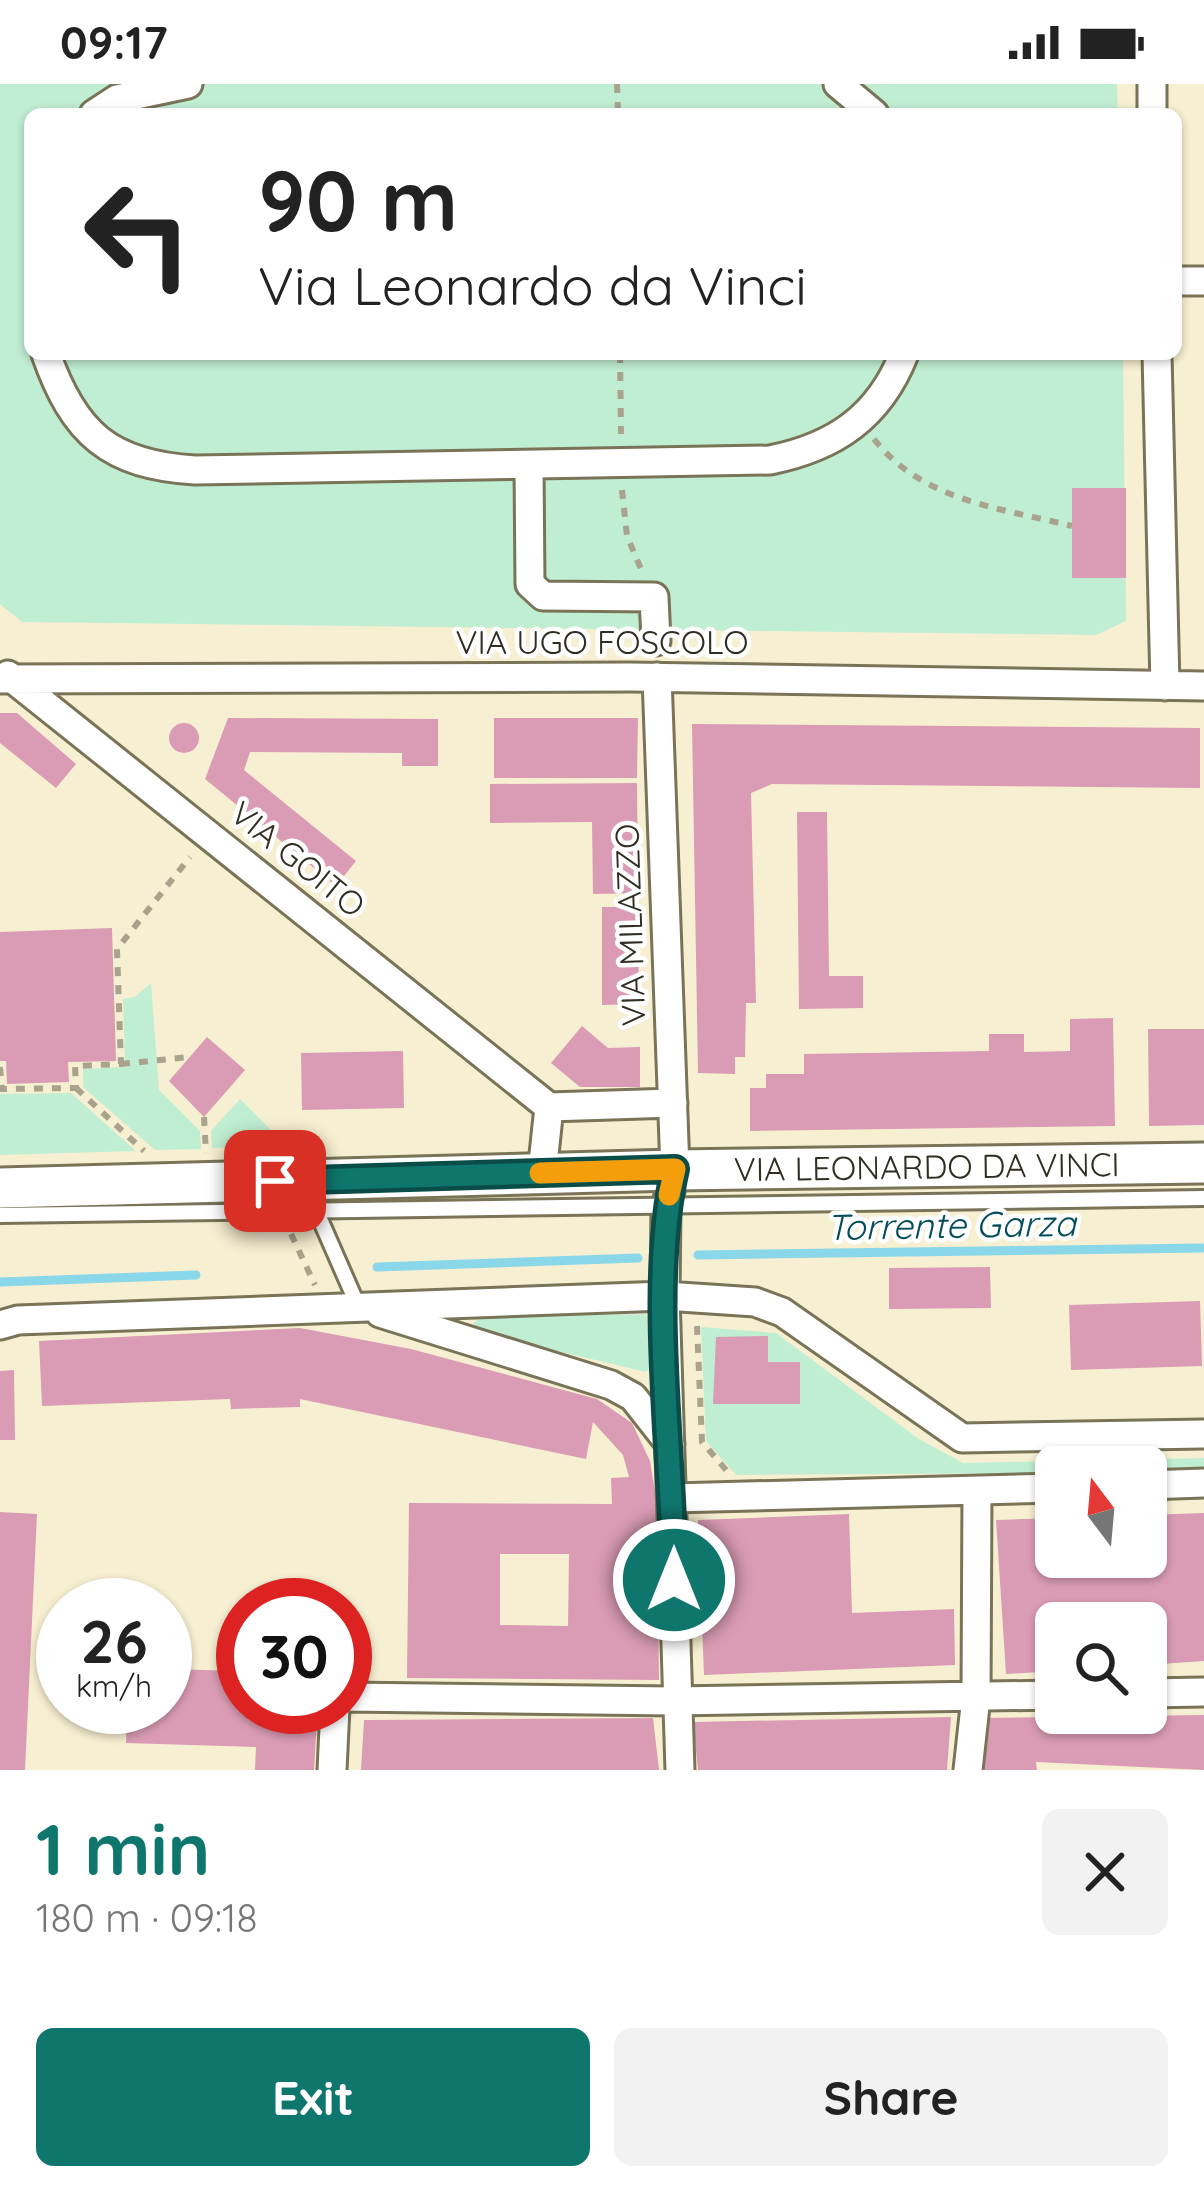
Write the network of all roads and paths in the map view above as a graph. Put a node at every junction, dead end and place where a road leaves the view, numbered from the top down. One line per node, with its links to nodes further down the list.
1 (188, 84): 3 (street)
2 (838, 84): 4 (street)
3 (103, 108)
4 (867, 108)
5 (49, 360): 11 (street)
6 (620, 360): 10 (path)
7 (901, 360): 9 (street)
8 (1157, 360): 17 (street)
9 (861, 422): 10 (street); 12 (path)
10 (621, 465): 11 (street); 13 (path)
11 (529, 466): 13 (street)
12 (1072, 526)
13 (653, 598): 14 (street)
14 (656, 641)
15 (4, 675): 16 (street, VIA UGO FOSCOLO); 25 (street, VIA GOITO)
16 (658, 677): 17 (street, VIA UGO FOSCOLO); 24 (street, VIA MILAZZO)
17 (1165, 686): 18 (street, VIA UGO FOSCOLO)
18 (1204, 686)
19 (198, 846): 21 (path)
20 (189, 1057): 21 (path)
21 (121, 1064): 23 (path)
22 (0, 1067): 23 (path)
23 (76, 1088): 28 (path)
24 (673, 1103): 25 (street); 30 (street, VIA MILAZZO)
25 (549, 1107): 31 (street)
26 (204, 1117): 27 (path)
27 (206, 1157)
28 (144, 1158)
29 (1204, 1163): 30 (main road, VIA LEONARDO DA VINCI)
30 (675, 1169): 31 (main road, VIA LEONARDO DA VINCI); 34 (street, VIA MILAZZO)
31 (542, 1173): 32 (main road, VIA LEONARDO DA VINCI)
32 (0, 1188)
33 (1204, 1198): 34 (lane)
34 (666, 1208): 35 (lane); 39 (street, VIA MILAZZO)
35 (316, 1210): 36 (lane); 40 (lane)
36 (0, 1216)
37 (291, 1234): 38 (path)
38 (316, 1288)
39 (664, 1296): 40 (street); 43 (street); 44 (street, VIA MILAZZO)
40 (358, 1306): 42 (street); 44 (street)
41 (698, 1323): 49 (path)
42 (0, 1325)
43 (1204, 1434)
44 (671, 1445): 50 (street, VIA MILAZZO)
45 (1204, 1483): 46 (street)
46 (1167, 1484)
47 (1035, 1489): 48 (street)
48 (977, 1491): 49 (street); 54 (street)
49 (730, 1496): 50 (street)
50 (673, 1498): 56 (street, VIA MILAZZO)
51 (1204, 1692): 52 (street)
52 (1167, 1693)
53 (1035, 1696): 54 (street)
54 (976, 1697): 56 (street); 60 (street)
55 (372, 1700): 56 (street)
56 (674, 1702): 59 (street, VIA MILAZZO)
57 (339, 1734): 58 (street)
58 (332, 1770)
59 (680, 1770)
60 (968, 1770)

